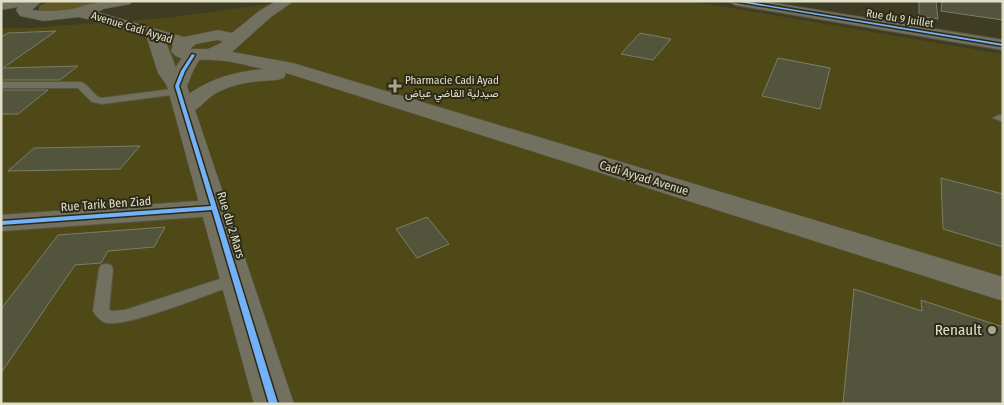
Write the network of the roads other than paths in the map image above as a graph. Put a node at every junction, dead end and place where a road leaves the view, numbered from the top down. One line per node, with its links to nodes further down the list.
1 (125, 1): 5 (main road)
2 (287, 1): 10 (main road)
3 (735, 1): 11 (street, Rue du 9 Juillet)
4 (1, 2): 6 (main road)
5 (102, 4): 7 (main road); 12 (main road, Avenue Cadi Ayyad)
6 (30, 5): 7 (main road); 8 (main road)
7 (79, 12): 9 (main road, Avenue Cadi Ayyad)
8 (1, 13)
9 (153, 32): 12 (main road, Avenue Cadi Ayyad); 15 (main road, Rue du 2 Mars)
10 (233, 42): 12 (main road); 13 (main road)
11 (1003, 46)
12 (197, 47): 13 (main road, Avenue Cadi Ayyad); 15 (main road)
13 (294, 70): 15 (main road); 20 (main road, Cadi Ayyad Avenue)
14 (1, 85): 15 (lane)
15 (181, 95): 16 (main road, Rue du 2 Mars)
16 (213, 208): 17 (street, Rue Tarik Ben Ziad); 19 (main road, Rue du 2 Mars)
17 (1, 223)
18 (106, 270): 19 (lane)
19 (235, 279): 21 (main road, Rue du 2 Mars)
20 (1003, 289)
21 (274, 404)

